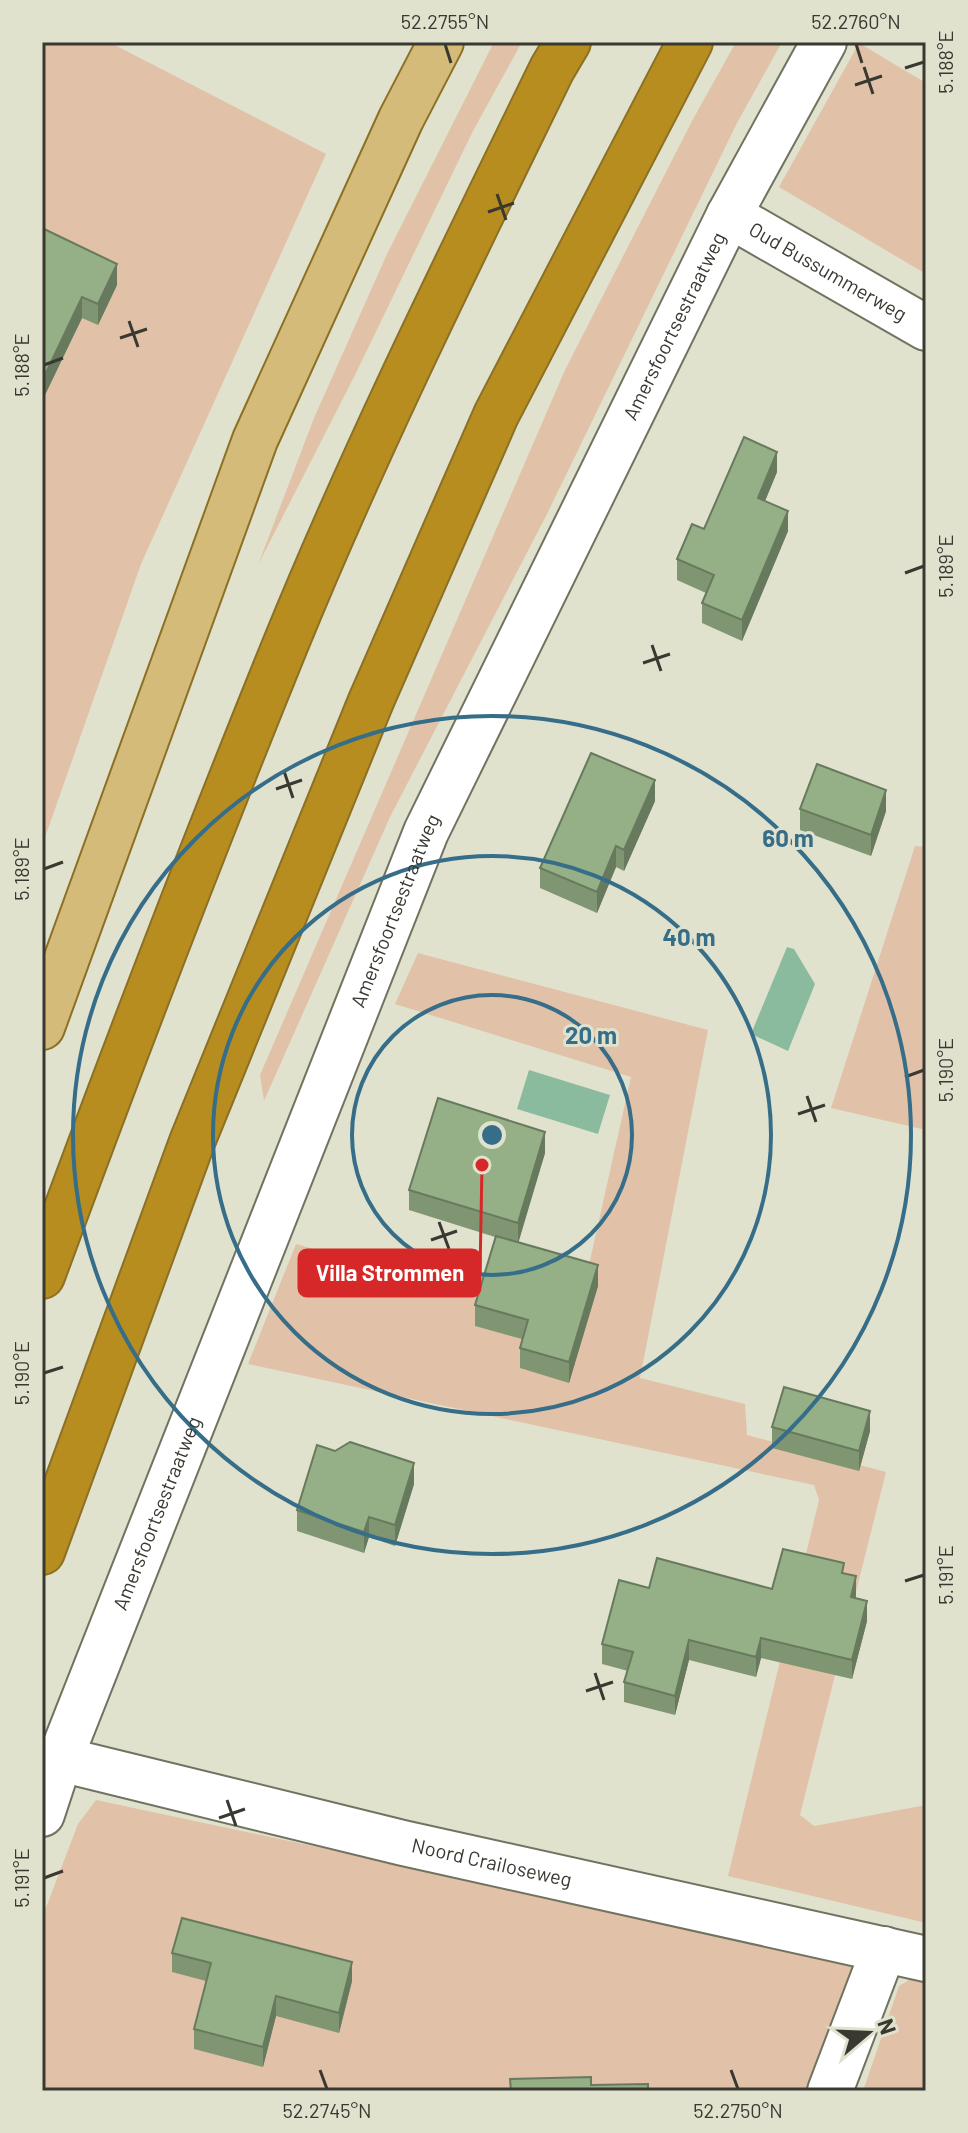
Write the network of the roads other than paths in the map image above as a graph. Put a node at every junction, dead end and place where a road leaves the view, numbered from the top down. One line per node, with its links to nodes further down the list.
1 (441, 42): 7 (main road)
2 (568, 42): 8 (highway)
3 (690, 42): 9 (highway)
4 (824, 42): 5 (street, Amersfoortsestraatweg)
5 (729, 215): 6 (street, Oud Bussummerweg); 10 (street, Amersfoortsestraatweg)
6 (926, 328)
7 (42, 1027)
8 (42, 1276)
9 (42, 1552)
10 (60, 1759): 11 (street, Amersfoortsestraatweg); 12 (street, Noord Crailoseweg)
11 (42, 1814)
12 (884, 1949): 13 (street, Noord Crailoseweg); 14 (street)
13 (926, 1959)
14 (830, 2091)

